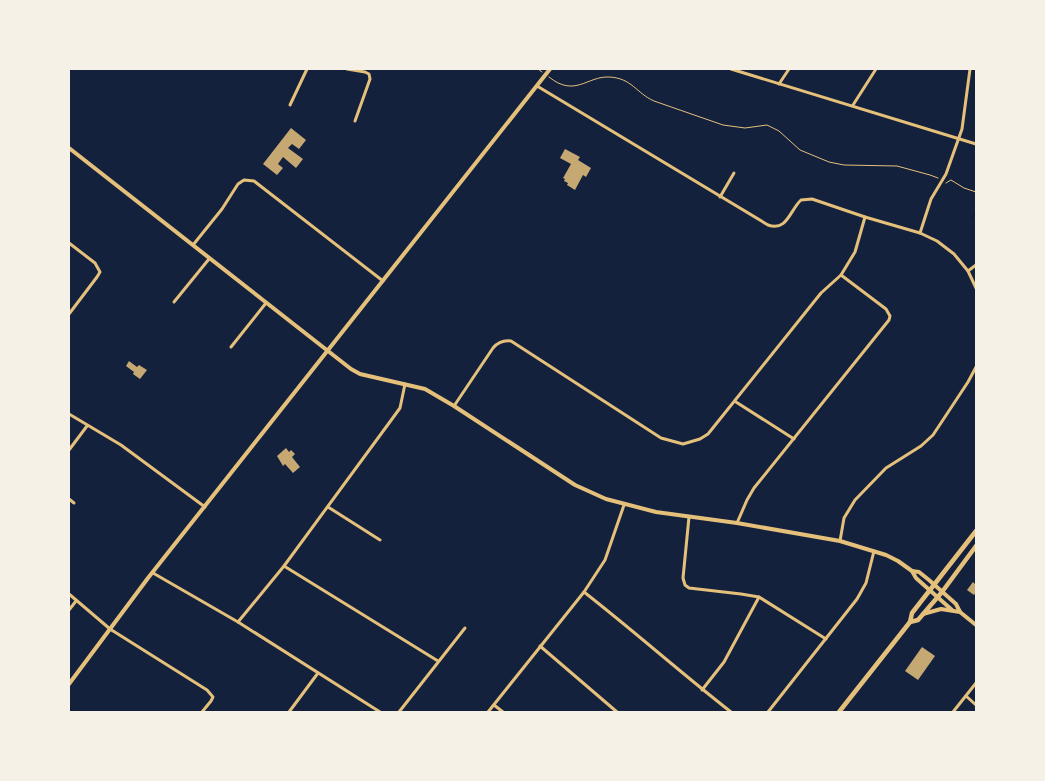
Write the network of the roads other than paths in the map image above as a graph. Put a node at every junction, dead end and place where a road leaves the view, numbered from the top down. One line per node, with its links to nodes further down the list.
1 (307, 69): 10 (street)
2 (347, 69): 12 (street)
3 (550, 69): 9 (street)
4 (730, 69): 8 (street)
5 (789, 69): 8 (street)
6 (876, 69): 11 (street)
7 (970, 69): 13 (street)
8 (779, 84): 11 (street)
9 (537, 86): 17 (street); 26 (street)
10 (290, 104)
11 (853, 106): 13 (street)
12 (355, 121)
13 (959, 139): 14 (street); 19 (street)
14 (976, 144)
15 (69, 148): 21 (street)
16 (734, 173): 17 (street)
17 (720, 197): 18 (street)
18 (866, 217): 19 (street); 25 (street)
19 (920, 233): 24 (street)
20 (69, 243): 30 (street)
21 (193, 245): 22 (street); 26 (street)
22 (209, 259): 28 (street); 29 (street)
23 (976, 265): 24 (street)
24 (968, 271): 27 (street)
25 (840, 275): 35 (street); 39 (street)
26 (383, 281): 32 (street)
27 (976, 288)
28 (174, 302)
29 (266, 303): 31 (street); 32 (street)
30 (69, 314)
31 (232, 347)
32 (328, 351): 34 (street); 44 (street)
33 (976, 367): 50 (street)
34 (405, 384): 36 (street); 45 (street)
35 (736, 402): 36 (street); 39 (street)
36 (454, 406): 43 (street)
37 (69, 414): 38 (street)
38 (87, 426): 40 (street); 44 (street)
39 (794, 439): 47 (street)
40 (69, 450)
41 (69, 499): 42 (street)
42 (74, 503)
43 (624, 504): 46 (street); 58 (street)
44 (206, 507): 55 (street)
45 (328, 507): 49 (street); 53 (street)
46 (689, 516): 47 (street); 62 (street)
47 (737, 523): 50 (street)
48 (976, 531): 56 (main road)
49 (380, 540)
50 (840, 541): 52 (street)
51 (976, 546): 59 (main road)
52 (874, 551): 54 (street); 73 (street)
53 (284, 566): 68 (street); 75 (street)
54 (912, 572): 56 (street); 57 (street)
55 (153, 573): 68 (street); 72 (street)
56 (935, 585): 57 (main road); 59 (street)
57 (930, 591): 61 (street); 69 (main road)
58 (584, 592): 74 (street); 79 (street)
59 (942, 592): 61 (main road); 66 (street)
60 (69, 594): 63 (street)
61 (937, 597): 65 (street); 67 (main road)
62 (759, 598): 73 (street); 79 (street)
63 (76, 601): 64 (street); 72 (street)
64 (69, 610)
65 (952, 610): 66 (street); 67 (street)
66 (960, 612): 70 (street)
67 (922, 615): 69 (main road)
68 (238, 622): 76 (street)
69 (910, 622): 92 (main road)
70 (976, 625)
71 (464, 628): 75 (street)
72 (110, 629): 78 (street); 83 (street)
73 (826, 638): 91 (street)
74 (540, 646): 81 (street); 89 (street)
75 (438, 662): 86 (street)
76 (318, 673): 84 (street); 85 (street)
77 (976, 683): 80 (street)
78 (69, 684)
79 (702, 690): 90 (street)
80 (966, 696): 82 (street); 93 (street)
81 (494, 705): 87 (street); 88 (street)
82 (976, 705)
83 (202, 712)
84 (289, 712)
85 (380, 712)
86 (399, 712)
87 (488, 712)
88 (504, 712)
89 (617, 712)
90 (731, 712)
91 (768, 712)
92 (839, 712)
93 (953, 712)

